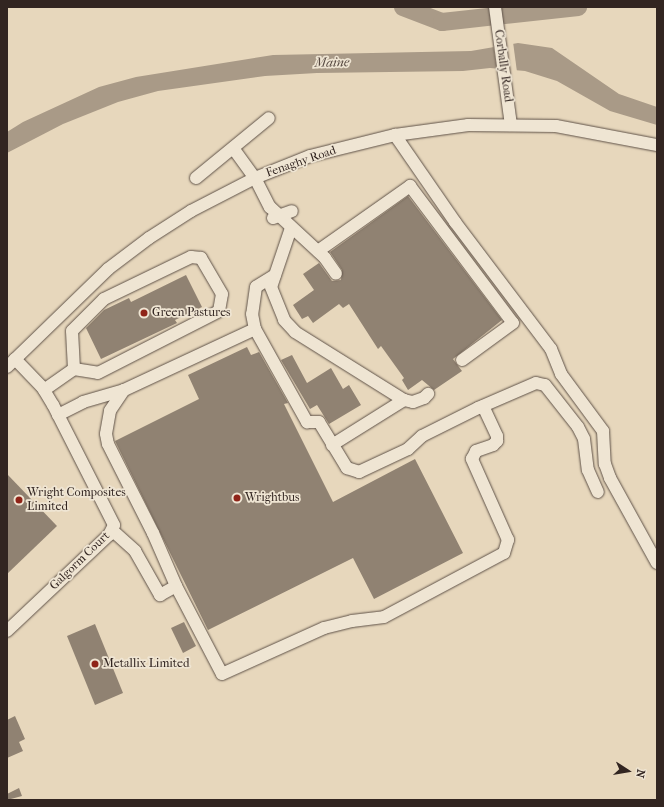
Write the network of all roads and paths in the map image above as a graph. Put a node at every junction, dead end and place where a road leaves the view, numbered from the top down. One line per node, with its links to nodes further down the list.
1 (495, 8): 3 (street, Corbally Road)
2 (269, 118): 6 (street)
3 (511, 125): 4 (street, Fenaghy Road); 5 (street, Fenaghy Road)
4 (395, 135): 8 (street, Fenaghy Road); 28 (street)
5 (657, 145)
6 (232, 148): 7 (street); 8 (street)
7 (196, 178)
8 (255, 178): 10 (street); 17 (street, Fenaghy Road)
9 (292, 211): 10 (street)
10 (276, 217): 11 (street)
11 (291, 228): 12 (street); 14 (street)
12 (318, 251): 13 (street); 16 (street)
13 (336, 274)
14 (275, 275): 15 (street); 22 (street)
15 (255, 329): 20 (street); 25 (street)
16 (462, 360)
17 (11, 363): 19 (street, Galgorm Court)
18 (74, 369): 18 (street); 19 (street)
19 (44, 390): 24 (street, Galgorm Court)
20 (124, 390): 24 (street); 29 (street)
21 (428, 394): 22 (street)
22 (404, 400): 25 (street)
23 (483, 406): 25 (street); 26 (street); 29 (street)
24 (58, 415): 27 (street, Galgorm Court)
25 (332, 445)
26 (598, 492)
27 (113, 531): 29 (street); 30 (street, Galgorm Court)
28 (657, 563)
29 (176, 586)
30 (7, 631)

